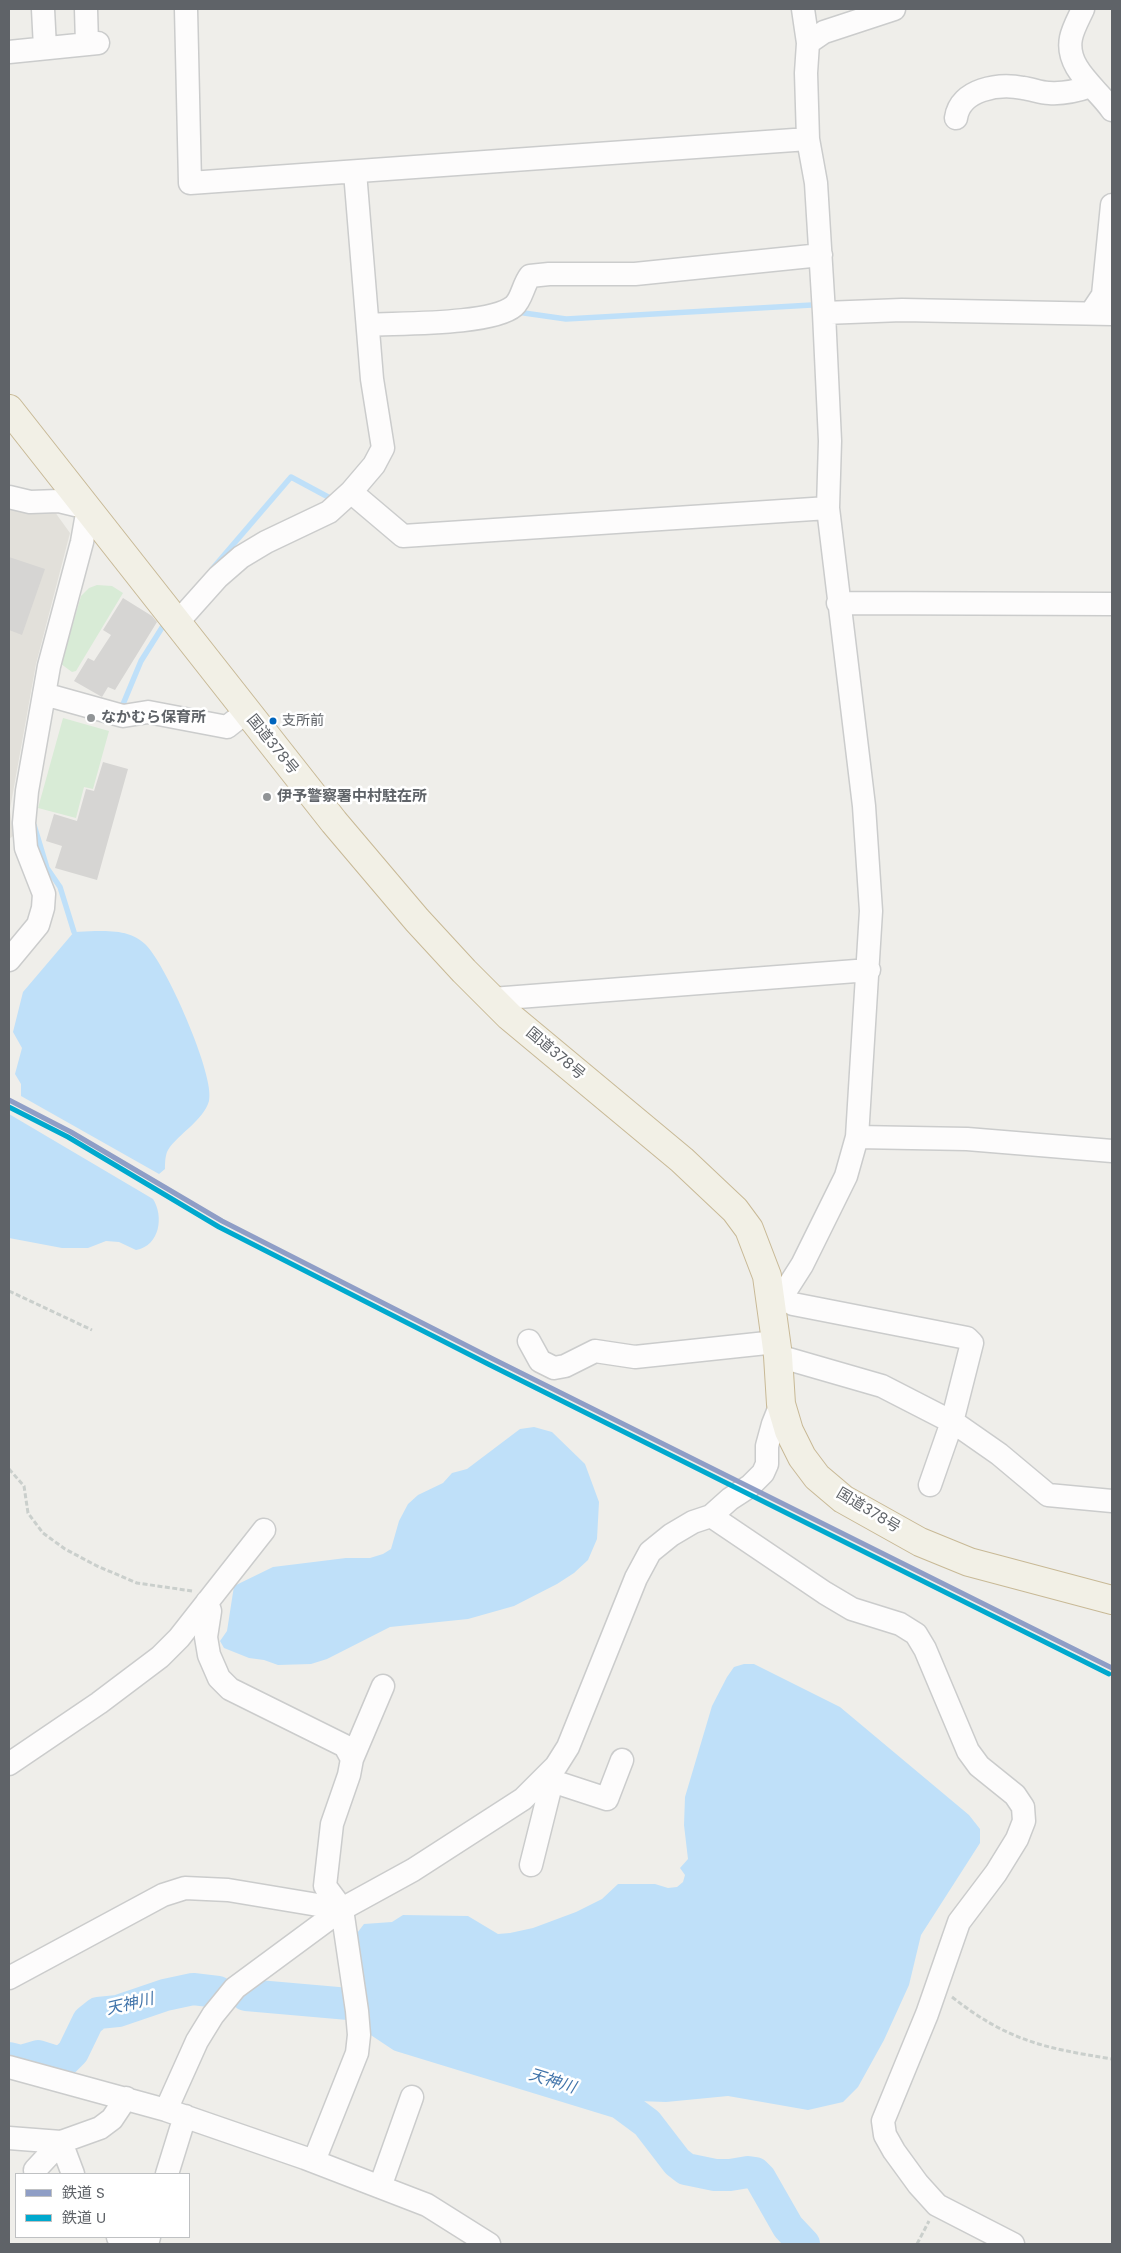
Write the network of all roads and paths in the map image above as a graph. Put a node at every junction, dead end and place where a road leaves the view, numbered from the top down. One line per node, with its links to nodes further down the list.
1 (43, 9): 8 (street)
2 (86, 9): 8 (street)
3 (186, 9): 14 (street)
4 (803, 9): 7 (street)
5 (894, 9): 7 (street)
6 (1083, 9): 10 (street)
7 (808, 43): 13 (street)
8 (45, 48): 9 (street)
9 (9, 52)
10 (1091, 86): 11 (street); 12 (street)
11 (1112, 110)
12 (956, 118)
13 (808, 139): 14 (street); 16 (street)
14 (355, 172): 19 (street)
15 (1112, 205): 18 (street)
16 (820, 255): 17 (street); 19 (street)
17 (824, 313): 18 (street); 24 (street)
18 (1102, 313)
19 (368, 325): 21 (street)
20 (9, 409): 23 (highway, 国道378号)
21 (351, 492): 24 (street); 27 (street)
22 (9, 497): 23 (street)
23 (88, 508): 27 (highway, 国道378号); 28 (street)
24 (828, 508): 25 (street)
25 (838, 603): 26 (street); 32 (street)
26 (1112, 604)
27 (176, 624): 29 (highway, 国道378号)
28 (44, 694): 29 (street); 30 (street)
29 (246, 712): 33 (highway, 国道378号)
30 (17, 853): 31 (street)
31 (9, 960)
32 (868, 970): 33 (street); 34 (street)
33 (492, 999): 37 (highway, 国道378号)
34 (857, 1137): 35 (street); 37 (street)
35 (1112, 1151)
36 (9, 1291): 38 (path)
37 (777, 1304): 40 (highway, 国道378号); 42 (street)
38 (92, 1330)
39 (530, 1341): 40 (street)
40 (777, 1349): 41 (highway, 国道378号); 42 (street)
41 (781, 1404): 46 (street); 48 (highway, 国道378号)
42 (952, 1422): 44 (street); 45 (street)
43 (9, 1469): 49 (path)
44 (930, 1485)
45 (1112, 1501)
46 (711, 1516): 54 (street); 58 (street)
47 (264, 1530): 49 (street)
48 (1112, 1600)
49 (208, 1602): 51 (street); 53 (street)
50 (382, 1686): 51 (street)
51 (352, 1759): 56 (street)
52 (622, 1760): 54 (street)
53 (9, 1764)
54 (550, 1778): 55 (street); 56 (street)
55 (531, 1865)
56 (342, 1909): 57 (street); 63 (street); 66 (street)
57 (9, 1978)
58 (937, 1985): 59 (path); 72 (street)
59 (1112, 2059)
60 (9, 2068): 62 (street)
61 (412, 2097): 70 (street)
62 (126, 2098): 63 (street); 65 (street)
63 (175, 2113): 66 (street); 69 (street)
64 (9, 2138): 65 (street)
65 (61, 2142): 67 (street); 68 (street)
66 (314, 2161): 70 (street)
67 (35, 2170)
68 (74, 2173)
69 (167, 2173)
70 (380, 2187): 71 (street)
71 (488, 2244)
72 (1013, 2244)

